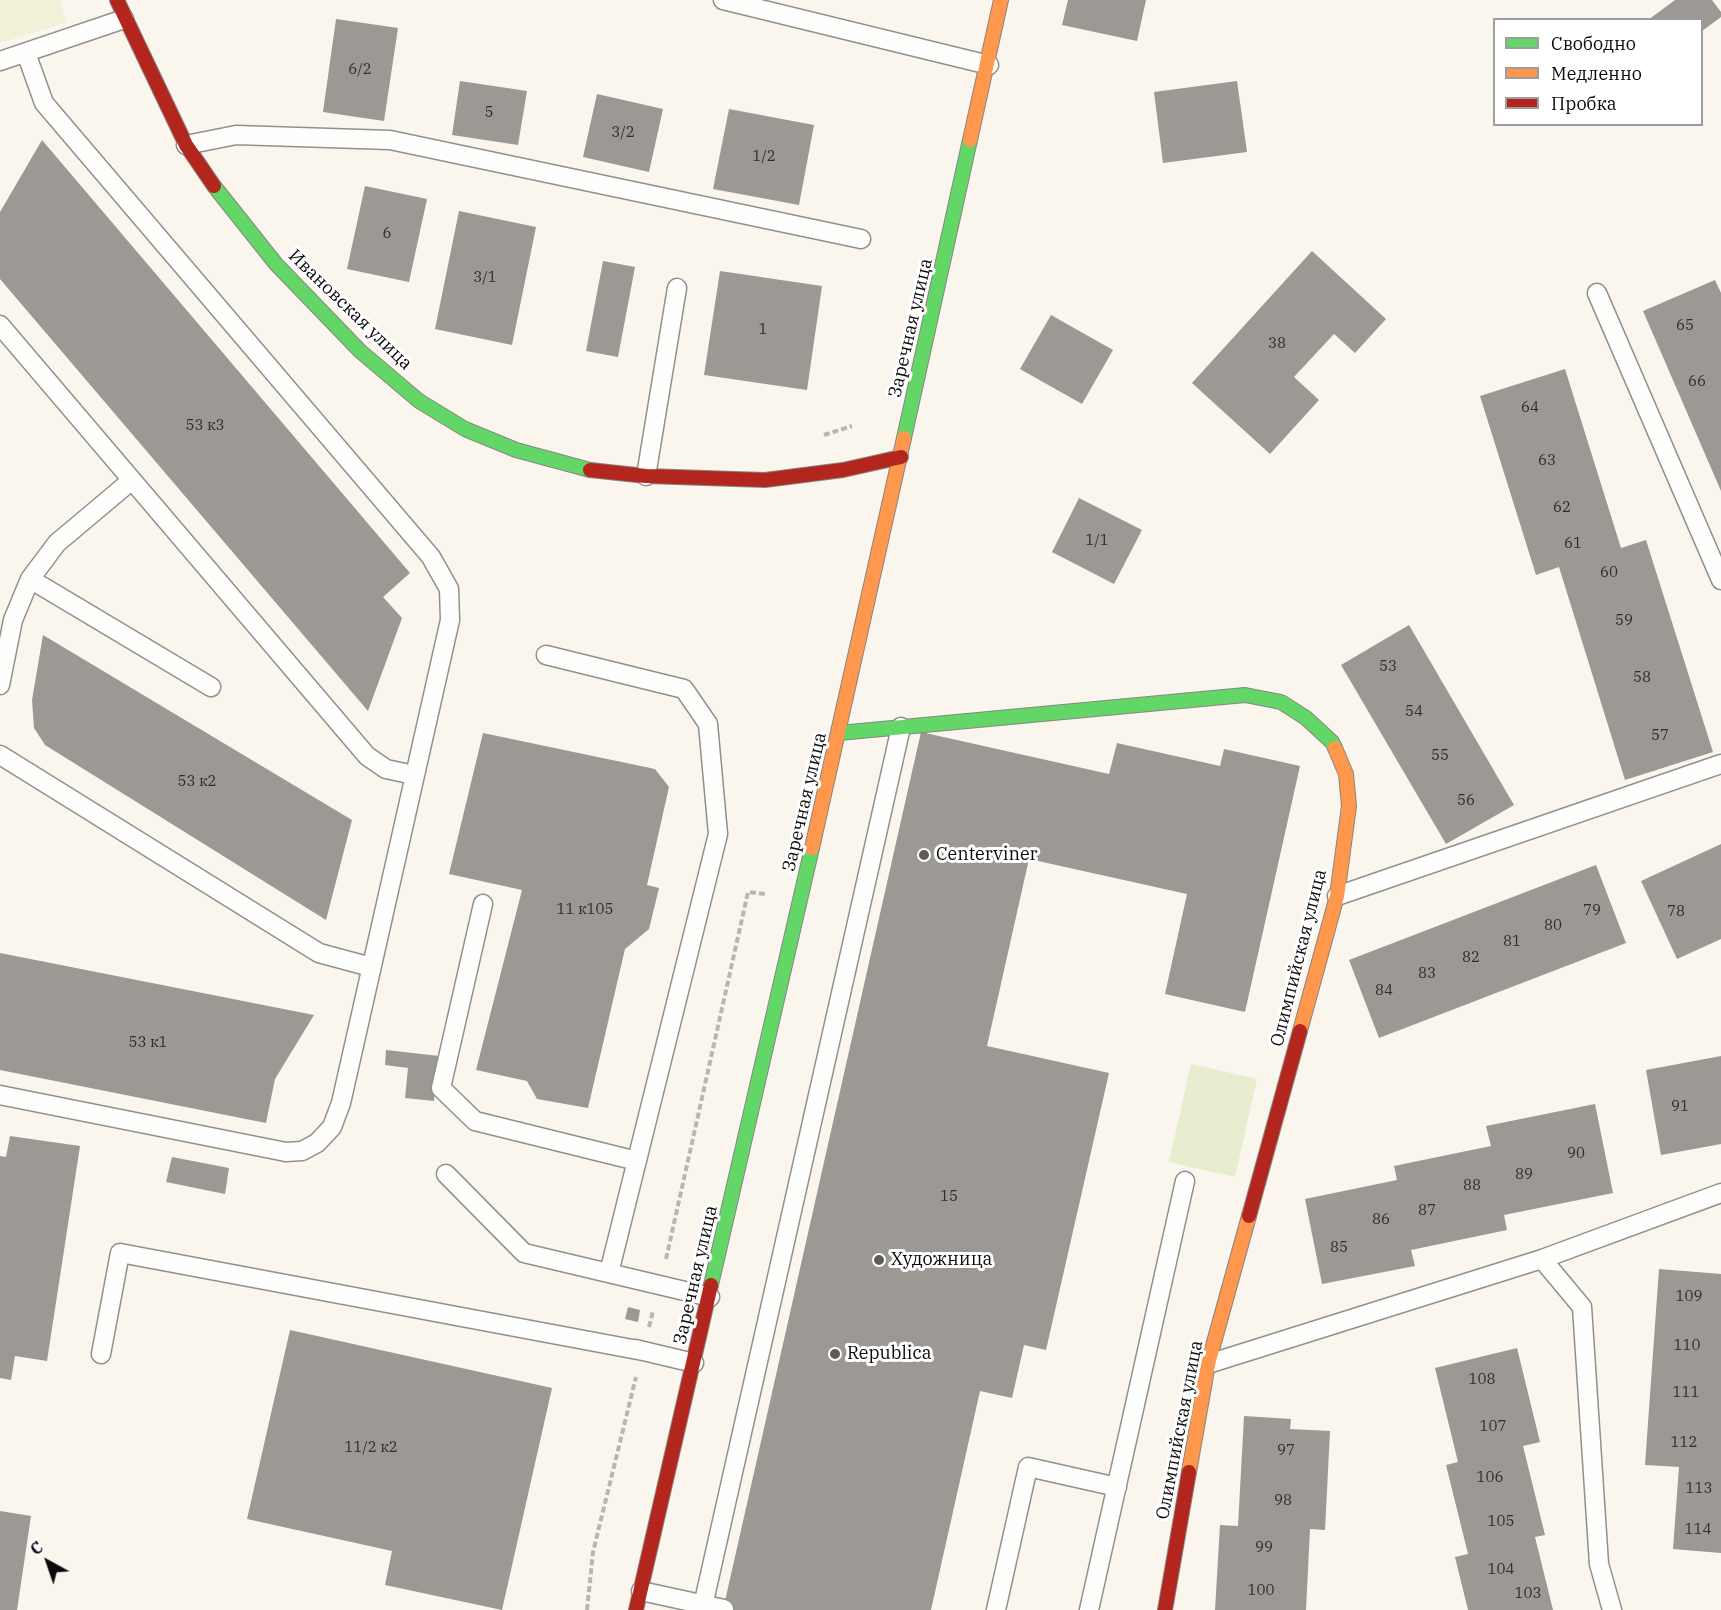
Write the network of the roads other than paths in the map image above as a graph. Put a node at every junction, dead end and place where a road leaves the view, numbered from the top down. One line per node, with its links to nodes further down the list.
1 (117, 0): 4 (street, Ивановская улица)
2 (723, 0): 7 (lane)
3 (1002, 0): 7 (street, Заречная улица)
4 (124, 20): 5 (lane); 8 (street, Ивановская улица)
5 (26, 53): 6 (lane); 25 (lane)
6 (0, 61)
7 (988, 65): 13 (street, Заречная улица)
8 (186, 146): 9 (lane); 14 (street, Ивановская улица)
9 (861, 239)
10 (677, 288): 14 (lane)
11 (1597, 293): 17 (lane)
12 (0, 325): 15 (lane)
13 (901, 457): 14 (street, Ивановская улица); 22 (street, Заречная улица)
14 (646, 476)
15 (132, 480): 16 (lane); 25 (lane)
16 (30, 579): 19 (lane); 20 (lane)
17 (1721, 580)
18 (546, 655): 30 (lane)
19 (0, 685)
20 (211, 687)
21 (901, 727): 22 (street, Олимпийская улица); 26 (street, Олимпийская улица); 42 (lane)
22 (839, 732): 36 (street, Заречная улица)
23 (0, 755): 28 (lane)
24 (1721, 764): 26 (lane)
25 (414, 775): 28 (lane)
26 (1336, 896): 39 (street, Олимпийская улица)
27 (483, 904): 30 (lane)
28 (371, 967): 29 (lane)
29 (0, 1095)
30 (637, 1161): 35 (lane)
31 (446, 1174): 35 (lane)
32 (1185, 1181): 40 (lane)
33 (1721, 1193): 34 (lane)
34 (1542, 1259): 39 (lane); 48 (lane)
35 (609, 1274): 36 (lane)
36 (710, 1297): 38 (street, Заречная улица)
37 (101, 1354): 38 (lane)
38 (694, 1363): 41 (street, Заречная улица)
39 (1208, 1364): 47 (street, Олимпийская улица)
40 (1116, 1487): 45 (lane); 46 (lane)
41 (641, 1590): 42 (lane); 44 (street, Заречная улица)
42 (702, 1607): 43 (lane)
43 (724, 1609)
44 (636, 1610)
45 (996, 1610)
46 (1089, 1610)
47 (1165, 1610)
48 (1612, 1610)

